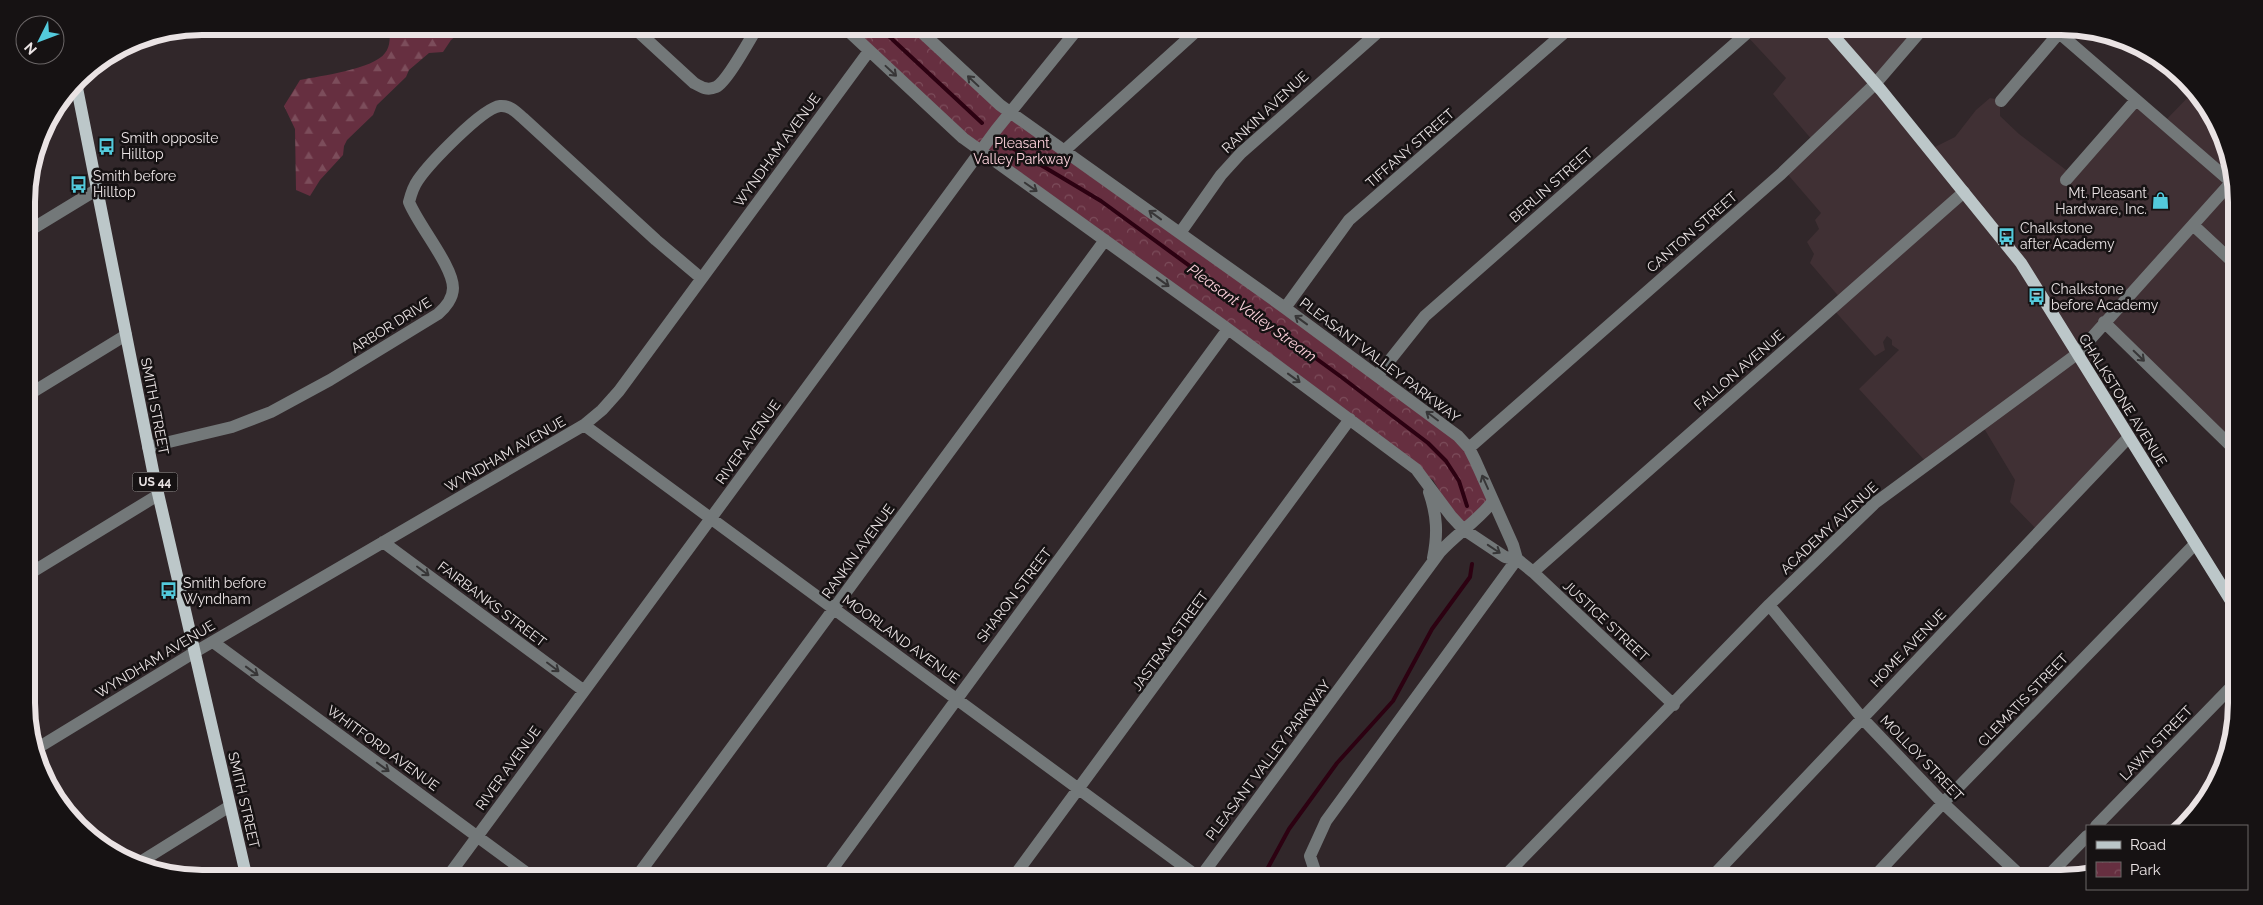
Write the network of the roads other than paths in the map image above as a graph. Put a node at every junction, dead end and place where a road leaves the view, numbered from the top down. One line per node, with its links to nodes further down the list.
1 (642, 35): 2 (street)
2 (752, 35)
3 (852, 35): 14 (street, PLEASANT VALLEY PARKWAY)
4 (924, 35): 19 (street, PLEASANT VALLEY PARKWAY, one-way to 4)
5 (1073, 35): 19 (street, RIVER AVENUE)
6 (1192, 35): 20 (street)
7 (1375, 35): 29 (street, RANKIN AVENUE)
8 (1562, 35): 33 (street, TIFFANY STREET)
9 (1745, 35): 38 (street, BERLIN STREET)
10 (1833, 35): 15 (main road, CHALKSTONE AVENUE)
11 (1917, 35): 15 (street, CANTON STREET)
12 (2051, 35): 18 (street)
13 (2061, 35): 17 (street)
14 (869, 51): 21 (street, PLEASANT VALLEY PARKWAY, one-way to 21); 32 (street, WYNDHAM AVENUE)
15 (1875, 84): 26 (main road, CHALKSTONE AVENUE); 45 (street, CANTON STREET)
16 (77, 91): 25 (main road, SMITH STREET / US 44)
17 (2136, 100): 22 (street); 23 (street)
18 (2001, 101)
19 (1010, 112): 20 (street, PLEASANT VALLEY PARKWAY); 21 (street, RIVER AVENUE)
20 (1065, 150): 29 (street, PLEASANT VALLEY PARKWAY, one-way to 20)
21 (982, 152): 30 (street, PLEASANT VALLEY PARKWAY, one-way to 30); 49 (street, RIVER AVENUE)
22 (2226, 174)
23 (2066, 180)
24 (2227, 186): 27 (street, ACADEMY AVENUE)
25 (96, 190): 28 (street); 36 (main road, SMITH STREET / US 44)
26 (1964, 192): 37 (main road, CHALKSTONE AVENUE); 56 (street, FALLON AVENUE)
27 (2193, 225): 31 (street); 34 (street, ACADEMY AVENUE)
28 (35, 227)
29 (1180, 233): 33 (street, PLEASANT VALLEY PARKWAY)
30 (1106, 240): 35 (street, PLEASANT VALLEY PARKWAY, one-way to 35); 59 (street, RANKIN AVENUE)
31 (2228, 257)
32 (700, 278): 41 (street, WYNDHAM AVENUE); 44 (street, ARBOR DRIVE)
33 (1285, 308): 38 (street, PLEASANT VALLEY PARKWAY, one-way to 33)
34 (2104, 322): 37 (street, ACADEMY AVENUE); 43 (street, one-way to 43)
35 (1228, 329): 40 (street, PLEASANT VALLEY PARKWAY, one-way to 40); 64 (street, SHARON STREET)
36 (126, 335): 39 (street); 44 (main road, SMITH STREET / US 44)
37 (2077, 354): 42 (main road, CHALKSTONE AVENUE); 58 (street, ACADEMY AVENUE)
38 (1378, 375): 45 (street, PLEASANT VALLEY PARKWAY, one-way to 38)
39 (35, 391)
40 (1350, 419): 46 (street, PLEASANT VALLEY PARKWAY); 68 (street, JASTRAM STREET)
41 (584, 425): 49 (street, MOORLAND AVENUE); 51 (street, WYNDHAM AVENUE)
42 (2128, 438): 52 (main road, CHALKSTONE AVENUE); 66 (street, HOME AVENUE)
43 (2228, 443)
44 (148, 447): 47 (main road, SMITH STREET / US 44)
45 (1469, 448): 48 (street, PLEASANT VALLEY PARKWAY, one-way to 45)
46 (1424, 478): 50 (street, PLEASANT VALLEY PARKWAY); 54 (street, PLEASANT VALLEY PARKWAY)
47 (158, 495): 55 (street); 61 (main road, SMITH STREET / US 44)
48 (1493, 501): 50 (street, PLEASANT VALLEY PARKWAY); 53 (street, PLEASANT VALLEY PARKWAY)
49 (711, 518): 59 (street, MOORLAND AVENUE); 62 (street, RIVER AVENUE)
50 (1463, 529): 53 (street, PLEASANT VALLEY PARKWAY, one-way to 53); 54 (street, PLEASANT VALLEY PARKWAY)
51 (384, 542): 60 (street, WYNDHAM AVENUE); 62 (street, FAIRBANKS STREET, one-way to 62)
52 (2195, 544): 57 (main road, CHALKSTONE AVENUE); 69 (street, CLEMATIS STREET)
53 (1517, 559): 56 (street, JUSTICE STREET); 83 (street)
54 (1432, 563): 82 (street, PLEASANT VALLEY PARKWAY)
55 (35, 570)
56 (1533, 572): 65 (street, JUSTICE STREET)
57 (2228, 596)
58 (1769, 605): 65 (street, ACADEMY AVENUE); 66 (street, MOLLOY STREET)
59 (834, 608): 64 (street, MOORLAND AVENUE); 78 (street, RANKIN AVENUE)
60 (213, 642): 61 (street, WYNDHAM AVENUE); 72 (street, WHITFORD AVENUE, one-way to 72)
61 (194, 652): 67 (street, WYNDHAM AVENUE); 70 (main road, SMITH STREET / US 44)
62 (583, 690): 72 (street, RIVER AVENUE)
63 (2228, 690): 71 (street, LAWN STREET)
64 (956, 698): 68 (street, MOORLAND AVENUE); 79 (street, SHARON STREET)
65 (1674, 705): 84 (street, ACADEMY AVENUE)
66 (1862, 718): 69 (street, MOLLOY STREET); 85 (street, HOME AVENUE)
67 (41, 747)
68 (1080, 789): 80 (street, JASTRAM STREET); 81 (street, MOORLAND AVENUE)
69 (1943, 802): 86 (street, CLEMATIS STREET); 87 (street, MOLLOY STREET)
70 (230, 806): 74 (street); 75 (main road, SMITH STREET / US 44)
71 (2097, 825)
72 (477, 836): 76 (street, RIVER AVENUE); 77 (street, WHITFORD AVENUE)
73 (2086, 837): 88 (street)
74 (144, 859)
75 (245, 870)
76 (452, 870)
77 (523, 870)
78 (642, 870)
79 (832, 870)
80 (1019, 870)
81 (1189, 870)
82 (1206, 870)
83 (1315, 870)
84 (1512, 870)
85 (1719, 870)
86 (1880, 870)
87 (2014, 870)
88 (2054, 870)

